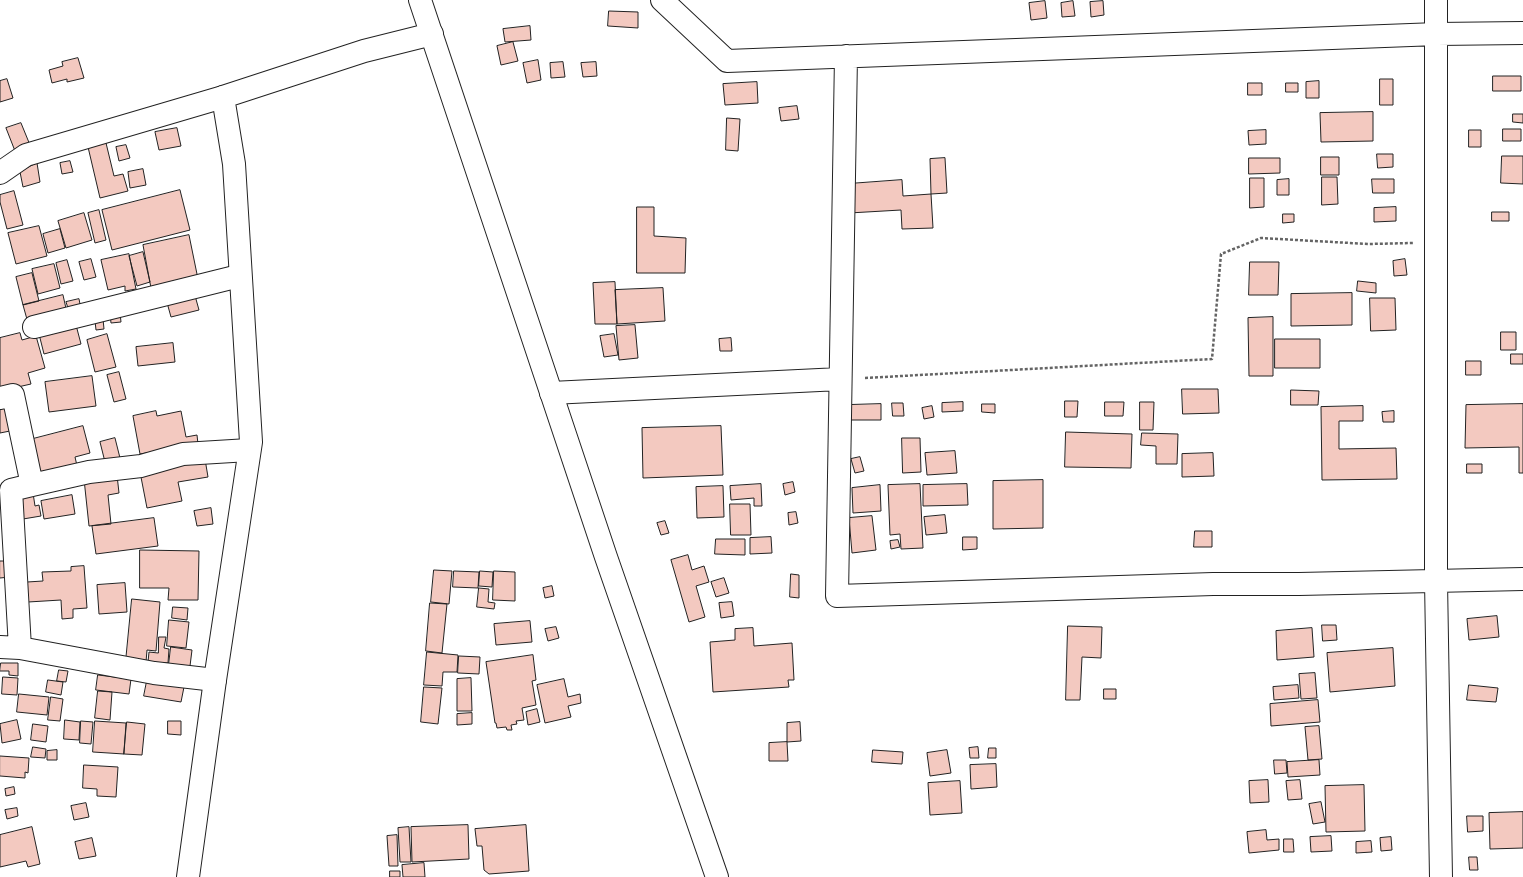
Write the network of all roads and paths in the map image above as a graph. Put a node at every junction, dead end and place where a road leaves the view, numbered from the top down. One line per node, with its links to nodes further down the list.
1 (420, 0): 5 (street)
2 (662, 0): 7 (street)
3 (1436, 0): 6 (street)
4 (1523, 33): 6 (street)
5 (432, 34): 8 (street); 14 (street)
6 (1437, 34): 7 (street); 10 (street)
7 (846, 56): 13 (street)
8 (223, 97): 9 (street); 11 (street)
9 (0, 173)
10 (1437, 243): 13 (path); 19 (street)
11 (239, 276): 12 (street); 16 (street)
12 (34, 328)
13 (840, 379): 14 (street); 19 (street)
14 (551, 393): 23 (street)
15 (0, 398): 17 (street)
16 (249, 450): 17 (street); 21 (street)
17 (32, 485): 20 (street)
18 (1523, 579): 19 (street)
19 (1436, 581): 24 (street)
20 (10, 647): 21 (street)
21 (214, 680): 22 (street)
22 (188, 877)
23 (717, 877)
24 (1441, 877)

